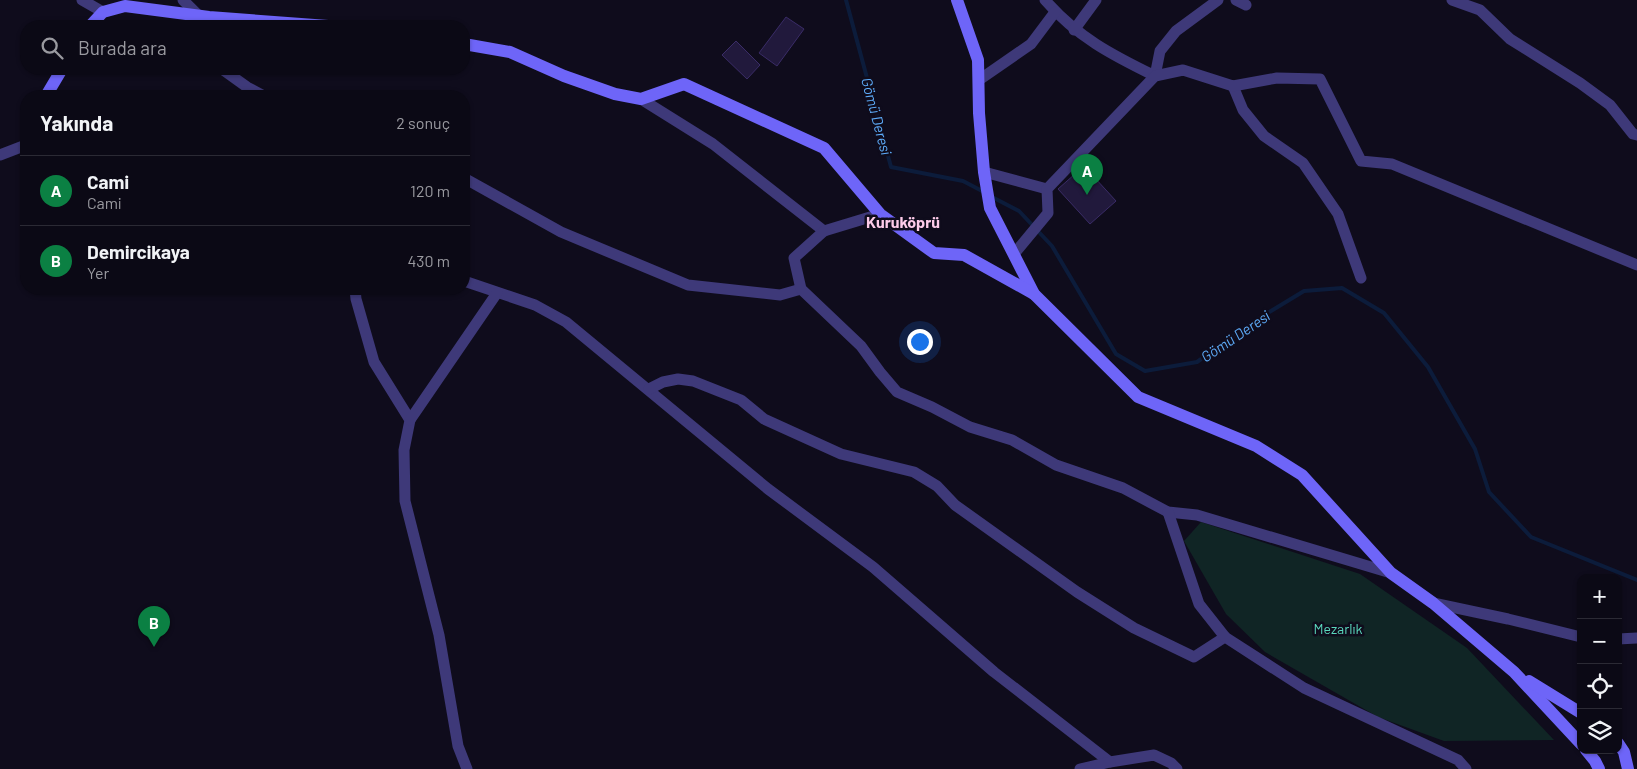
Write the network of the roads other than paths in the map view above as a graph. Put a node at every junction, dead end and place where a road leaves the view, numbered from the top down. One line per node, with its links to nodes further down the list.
1 (82, 0): 8 (street)
2 (183, 0): 11 (street)
3 (958, 0): 17 (street)
4 (1045, 0): 9 (street)
5 (1096, 0): 12 (street)
6 (1218, 0): 16 (street)
7 (1452, 0): 22 (street)
8 (103, 12): 10 (street); 11 (street)
9 (1055, 12): 12 (street); 17 (street)
10 (96, 20)
11 (205, 20)
12 (1074, 30): 16 (street)
13 (470, 45): 21 (street)
14 (58, 75): 19 (street)
15 (230, 75): 20 (street)
16 (1155, 76): 18 (street); 27 (street)
17 (979, 80): 25 (street)
18 (1233, 86): 31 (street); 32 (street)
19 (50, 90)
20 (253, 90)
21 (641, 99): 28 (street); 29 (street)
22 (1637, 135)
23 (20, 147): 24 (street)
24 (0, 155)
25 (984, 172): 27 (street); 30 (street)
26 (470, 181): 34 (street)
27 (1047, 190): 30 (street)
28 (880, 214): 29 (street); 36 (street)
29 (824, 231): 34 (street)
30 (1014, 254): 36 (street)
31 (1637, 265)
32 (1360, 278)
33 (470, 284): 35 (street)
34 (801, 289): 40 (street)
35 (497, 292): 38 (street); 39 (street)
36 (1034, 294): 41 (street)
37 (356, 295): 39 (street)
38 (649, 389): 44 (street); 52 (street)
39 (410, 420): 54 (street)
40 (1168, 512): 41 (street); 44 (street)
41 (1391, 573): 42 (street)
42 (1433, 603): 43 (street); 47 (street)
43 (1577, 636)
44 (1225, 637): 53 (street)
45 (1637, 638): 46 (street)
46 (1622, 639)
47 (1514, 672): 48 (street); 49 (street)
48 (1577, 711)
49 (1577, 740)
50 (1622, 749): 59 (street)
51 (1590, 754): 58 (street)
52 (1110, 762): 55 (street); 56 (street)
53 (1454, 764): 57 (street)
54 (467, 769)
55 (1080, 769)
56 (1177, 769)
57 (1466, 769)
58 (1599, 769)
59 (1628, 769)

